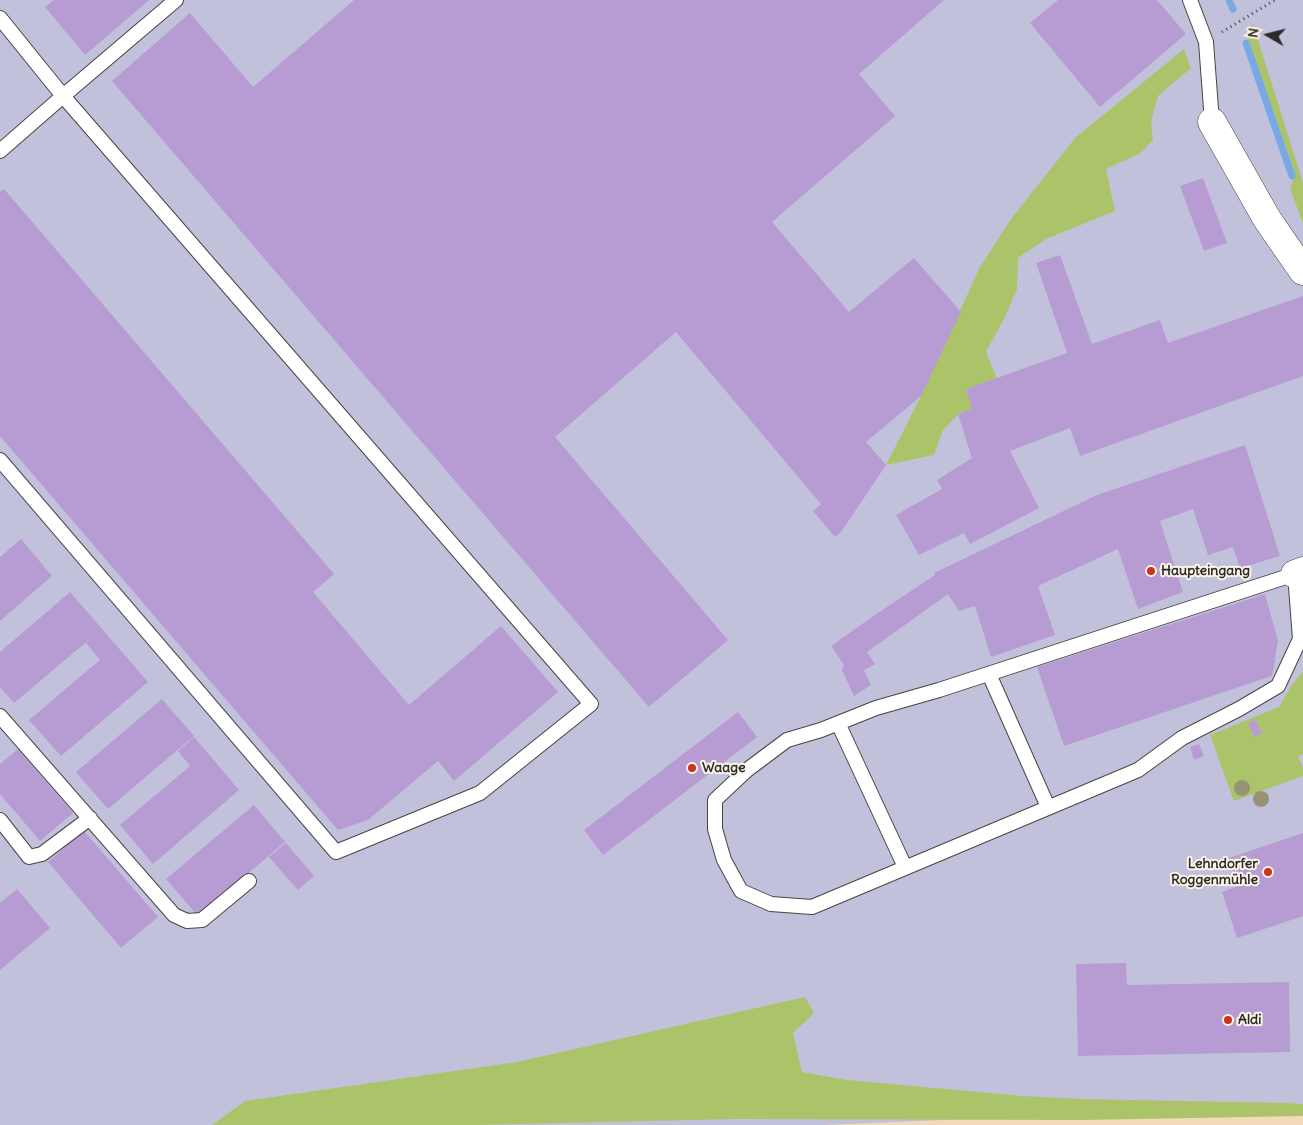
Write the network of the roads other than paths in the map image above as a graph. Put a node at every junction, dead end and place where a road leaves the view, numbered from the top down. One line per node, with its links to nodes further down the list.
1 (176, 0): 4 (lane)
2 (1190, 0): 5 (lane)
3 (0, 18): 4 (lane)
4 (63, 96): 6 (lane); 8 (lane)
5 (1212, 122): 7 (street)
6 (0, 151)
7 (1303, 271)
8 (0, 460)
9 (1299, 573): 10 (lane); 13 (lane)
10 (989, 674): 12 (lane); 13 (lane)
11 (0, 716): 14 (lane)
12 (838, 723): 16 (lane); 16 (lane)
13 (1048, 807): 16 (lane)
14 (90, 818): 15 (lane); 17 (lane)
15 (0, 820)
16 (905, 867)
17 (249, 881)

